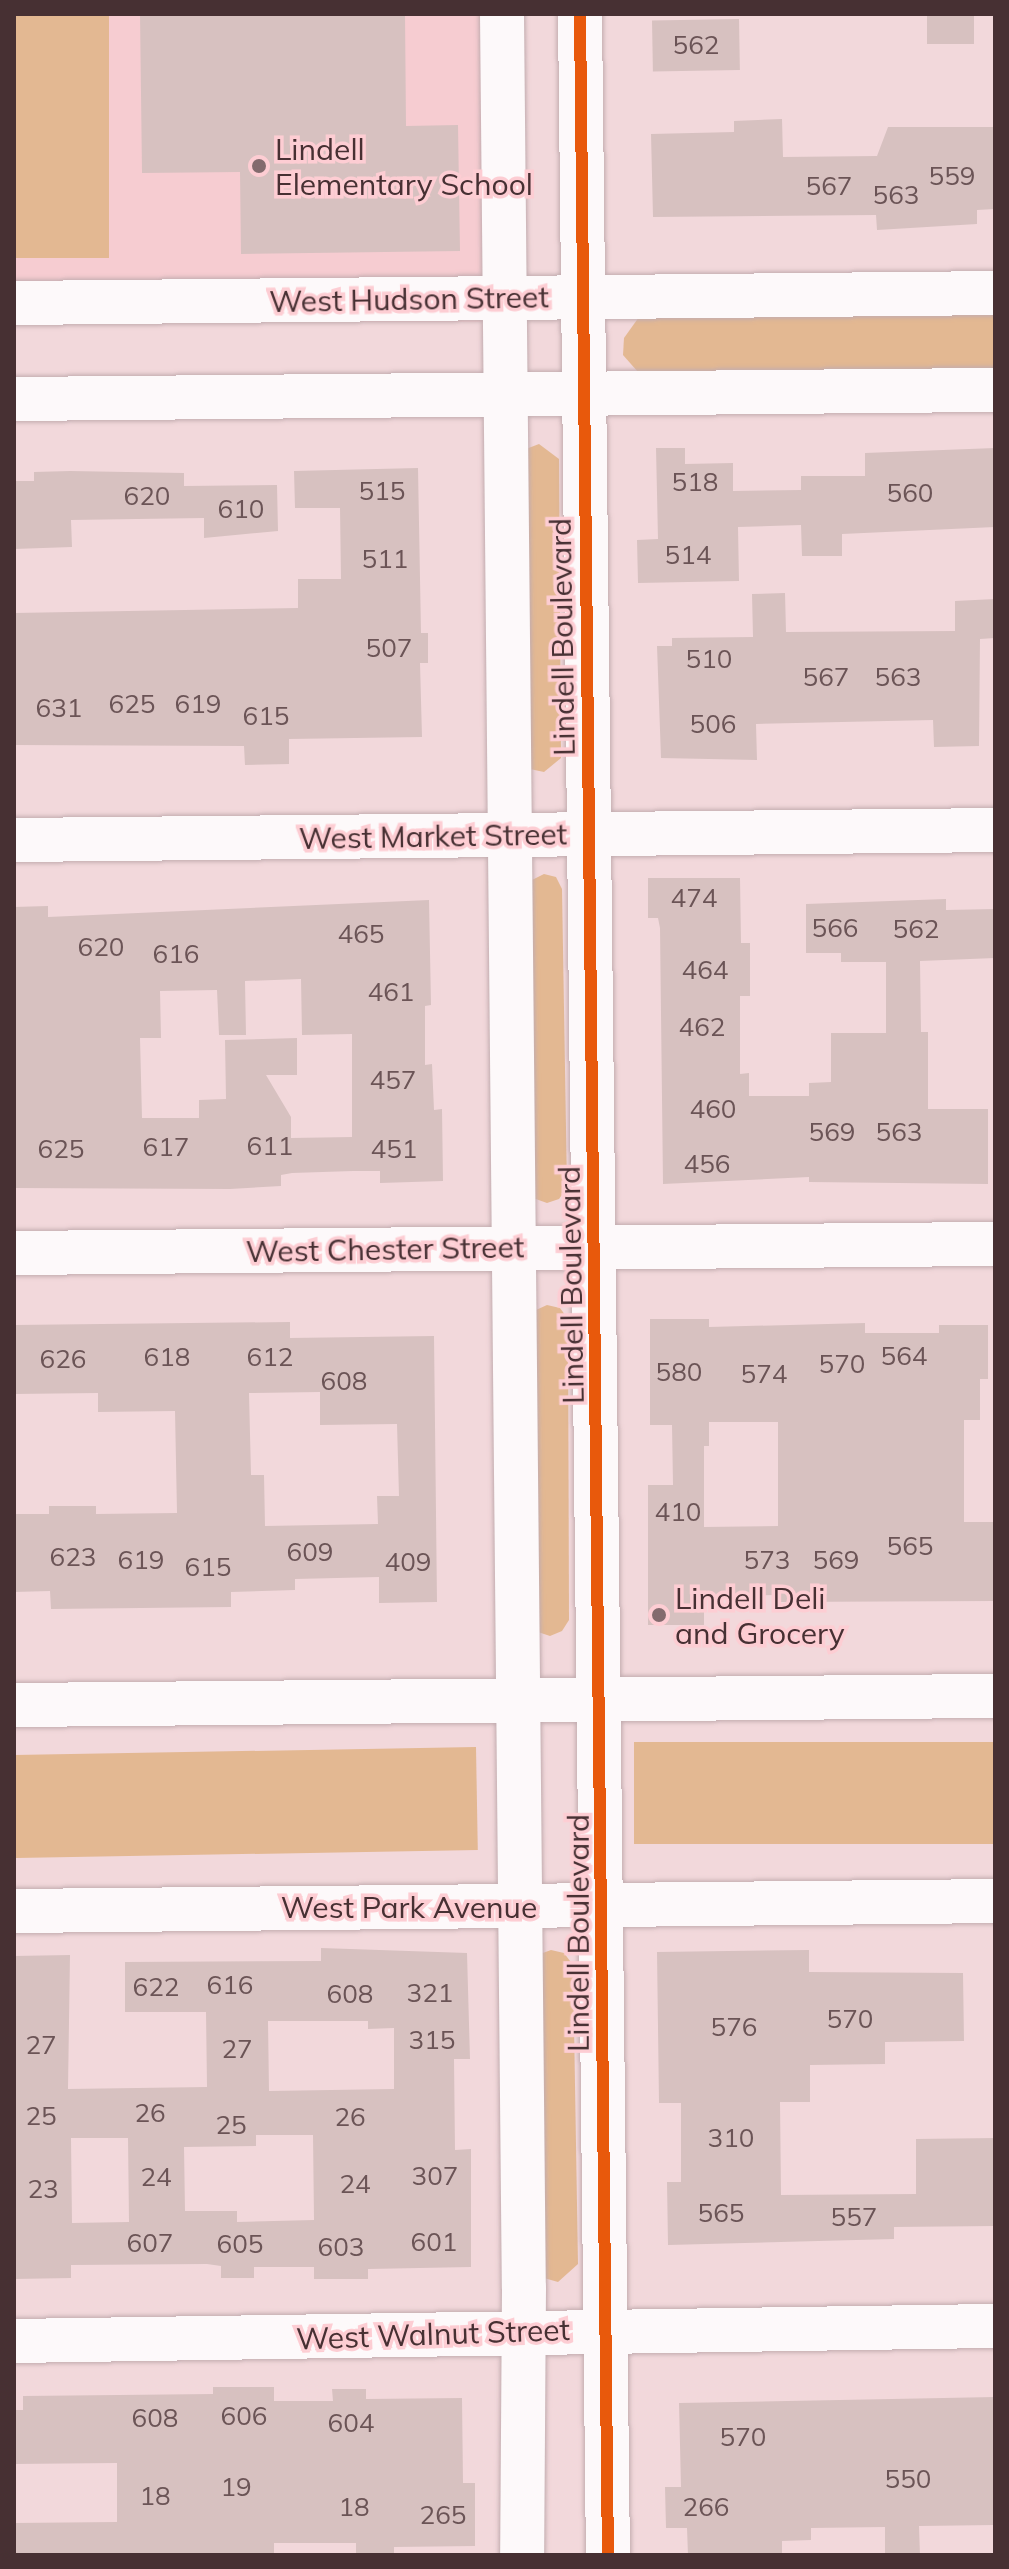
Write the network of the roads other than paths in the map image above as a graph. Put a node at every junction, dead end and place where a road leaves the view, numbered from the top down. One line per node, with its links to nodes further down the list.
1 (502, 14): 5 (main road, Lindell Boulevard)
2 (580, 14): 4 (main road, Lindell Boulevard)
3 (995, 293): 4 (main road, West Hudson Street)
4 (584, 297): 5 (main road, West Hudson Street); 9 (main road, Lindell Boulevard)
5 (504, 298): 6 (main road, West Hudson Street); 8 (main road, Lindell Boulevard)
6 (14, 303)
7 (995, 390): 9 (main road)
8 (505, 394): 9 (main road); 10 (main road); 13 (main road, Lindell Boulevard)
9 (585, 394): 12 (main road, Lindell Boulevard)
10 (14, 399)
11 (995, 830): 12 (main road, West Market Street)
12 (591, 834): 13 (main road, West Market Street); 17 (main road, Lindell Boulevard)
13 (508, 835): 14 (main road, West Market Street); 16 (main road, Lindell Boulevard)
14 (14, 840)
15 (995, 1244): 17 (main road, West Chester Street)
16 (511, 1248): 17 (main road, West Chester Street); 18 (main road, West Chester Street); 20 (main road, Lindell Boulevard)
17 (596, 1248): 21 (main road, Lindell Boulevard)
18 (14, 1253)
19 (995, 1696): 21 (main road)
20 (515, 1700): 21 (main road); 22 (main road); 25 (main road, Lindell Boulevard)
21 (602, 1700): 24 (main road, Lindell Boulevard)
22 (14, 1705)
23 (995, 1901): 24 (main road, West Park Avenue)
24 (604, 1905): 25 (main road, West Park Avenue); 28 (main road, Lindell Boulevard)
25 (517, 1907): 26 (main road, West Park Avenue); 29 (main road, Lindell Boulevard)
26 (14, 1911)
27 (995, 2326): 28 (main road, West Walnut Street)
28 (607, 2329): 29 (main road, West Walnut Street); 32 (main road, Lindell Boulevard)
29 (520, 2330): 30 (main road, West Walnut Street); 31 (main road, Lindell Boulevard)
30 (14, 2341)
31 (522, 2555)
32 (608, 2555)

